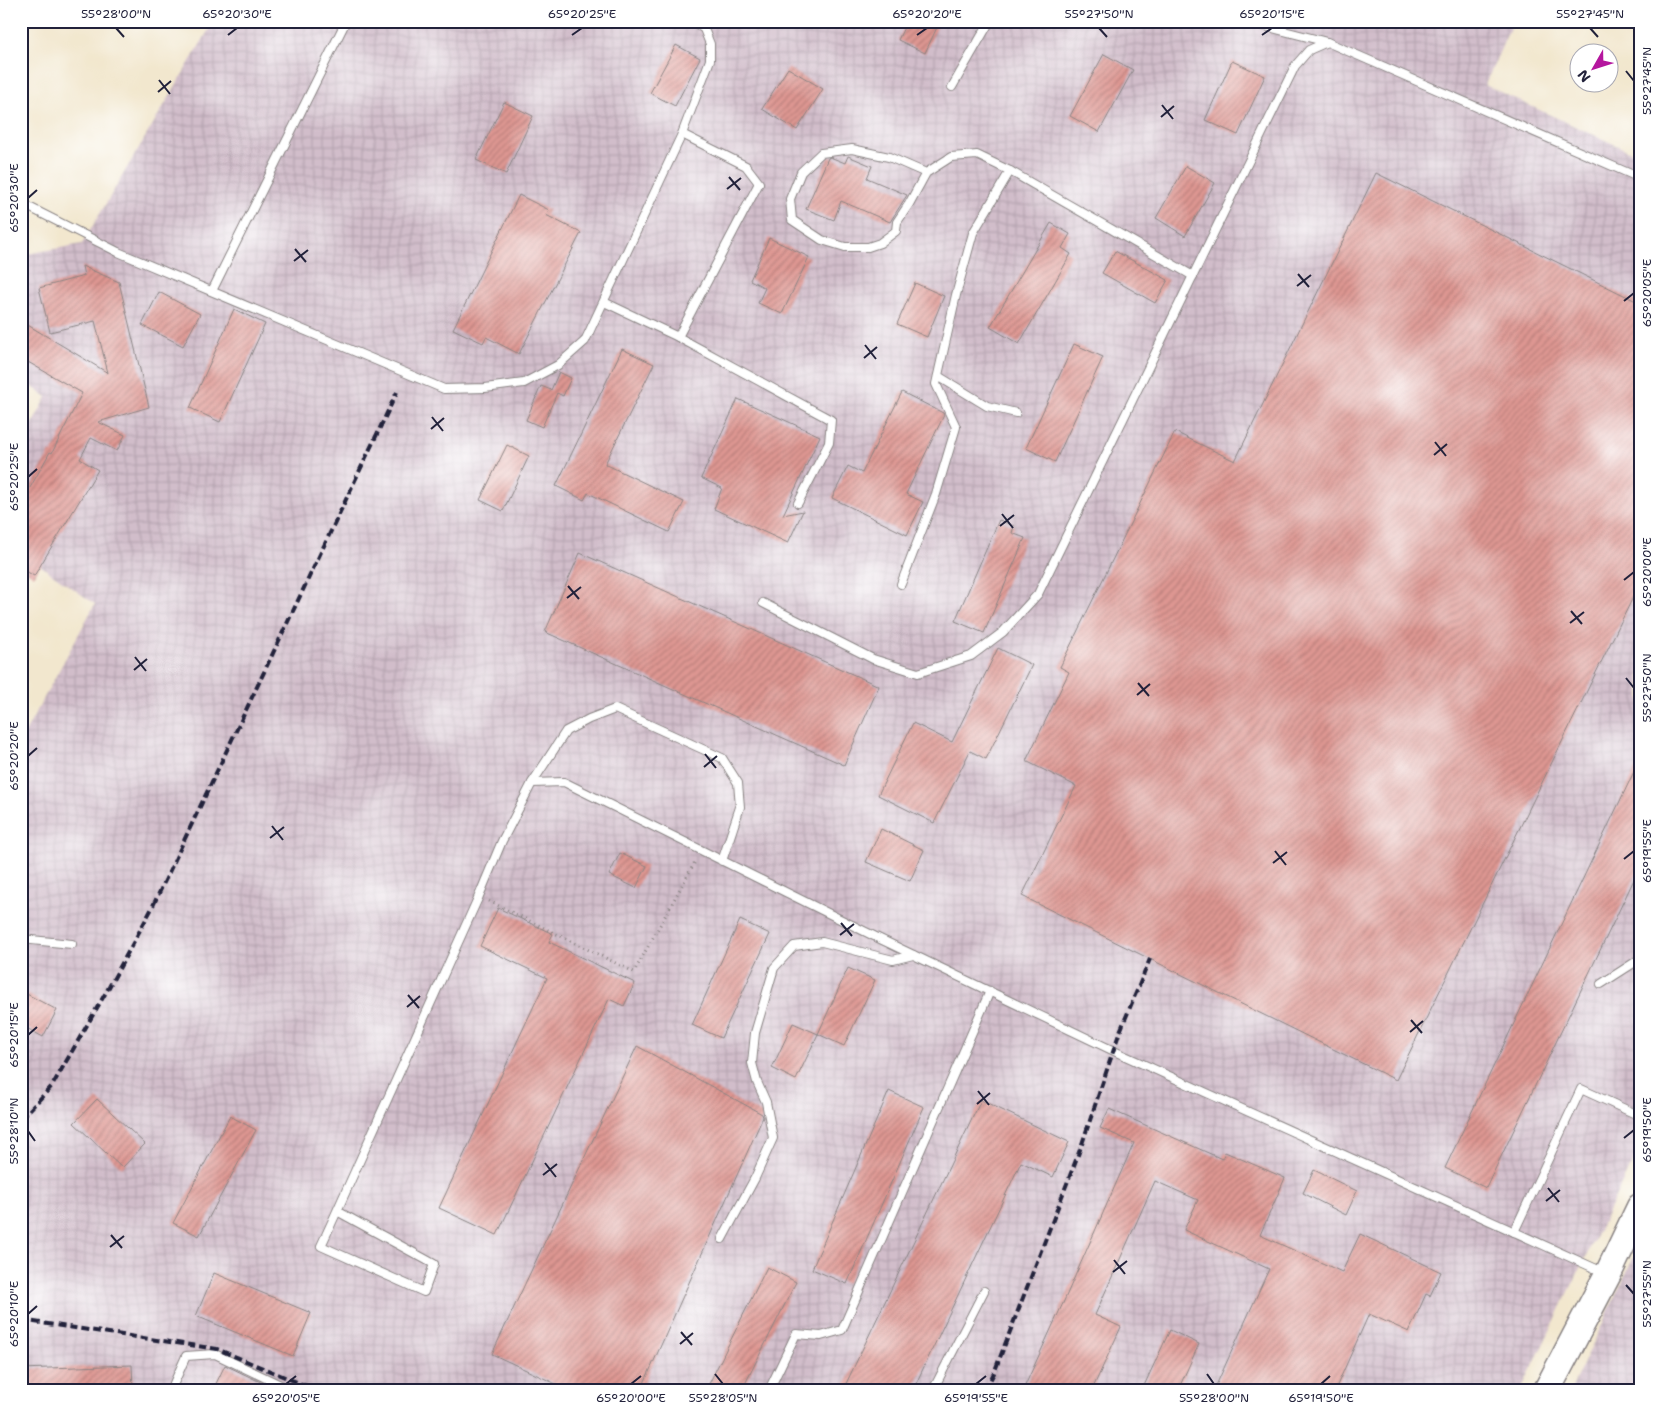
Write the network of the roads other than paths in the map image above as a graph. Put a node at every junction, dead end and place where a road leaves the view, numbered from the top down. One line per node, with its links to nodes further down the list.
1 (346, 21): 13 (lane)
2 (693, 21): 7 (lane)
3 (990, 21): 6 (lane)
4 (1245, 21): 5 (lane)
5 (1327, 42): 10 (lane); 12 (lane)
6 (952, 87)
7 (682, 134): 14 (lane); 15 (lane)
8 (1010, 171): 9 (lane); 12 (lane); 16 (lane)
9 (926, 173): 9 (lane)
10 (1640, 178)
11 (21, 203): 13 (lane)
12 (1193, 276): 20 (lane)
13 (212, 291): 14 (lane)
14 (604, 302): 15 (lane)
15 (678, 337): 18 (lane)
16 (938, 376): 17 (lane); 19 (lane)
17 (1016, 413)
18 (798, 503)
19 (901, 584)
20 (763, 603)
21 (532, 783): 22 (lane); 22 (lane); 31 (lane)
22 (722, 861): 25 (lane)
23 (21, 939): 24 (lane)
24 (72, 944)
25 (913, 955): 28 (lane); 33 (lane)
26 (1640, 959): 27 (lane)
27 (1601, 984)
28 (990, 991): 32 (lane); 38 (lane)
29 (1640, 1116): 32 (lane)
30 (1640, 1207): 34 (main road)
31 (337, 1211): 31 (lane)
32 (1514, 1232): 34 (lane)
33 (722, 1239)
34 (1608, 1274): 40 (main road)
35 (984, 1290): 39 (lane)
36 (171, 1390): 37 (lane)
37 (291, 1390)
38 (769, 1390)
39 (933, 1390)
40 (1548, 1390)

